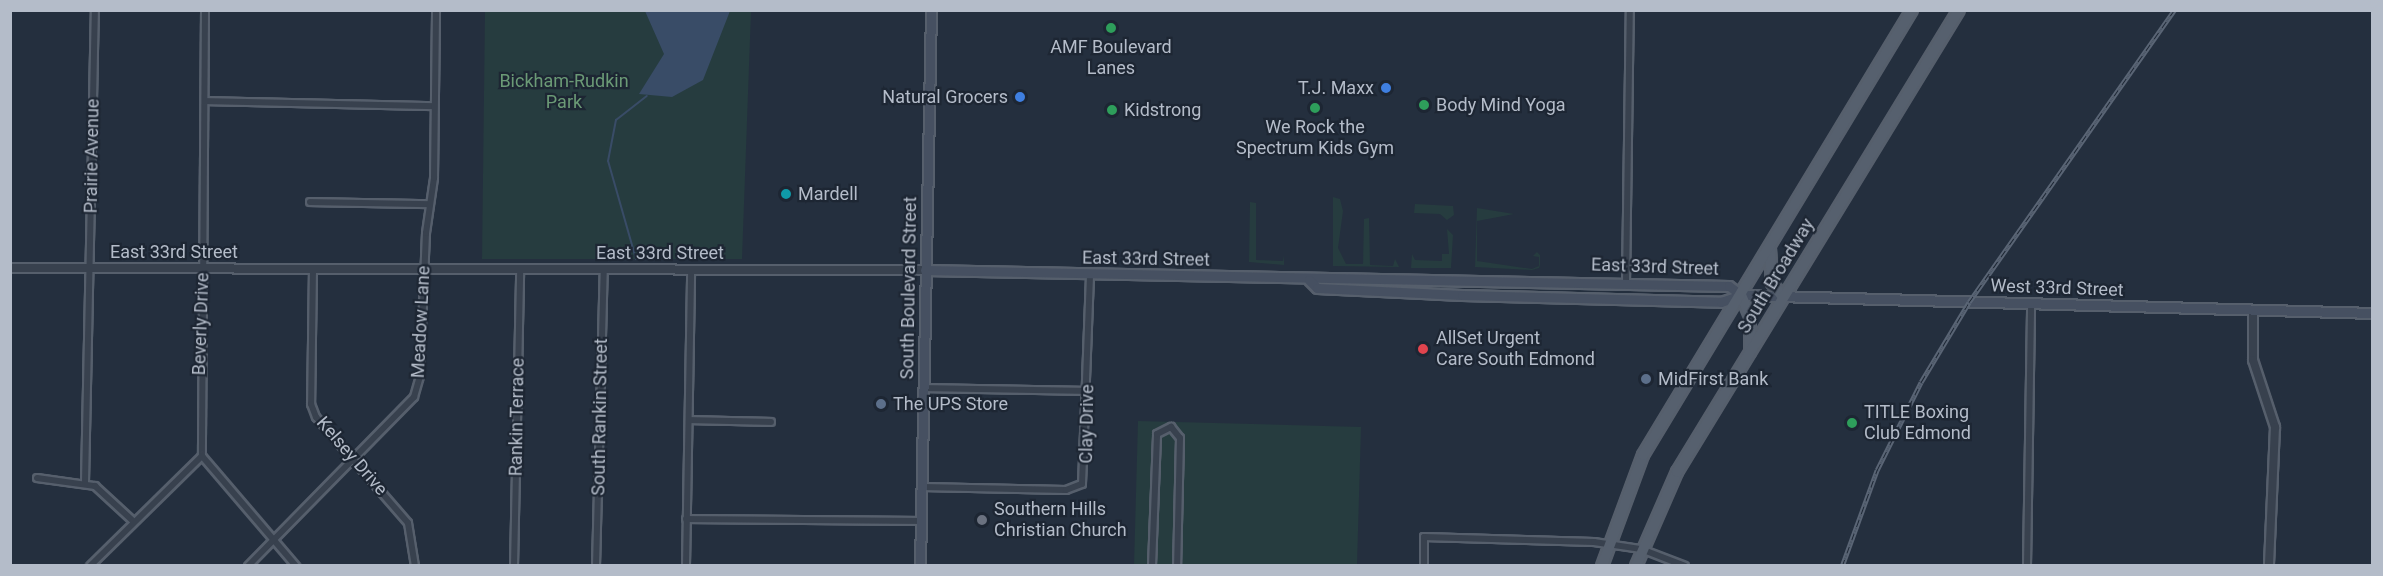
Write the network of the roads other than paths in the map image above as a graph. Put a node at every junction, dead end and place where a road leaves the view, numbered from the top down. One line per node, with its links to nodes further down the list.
1 (95, 10): 14 (street, Prairie Avenue)
2 (205, 10): 8 (street, Beverly Drive)
3 (436, 10): 9 (street, Meadow Lane)
4 (931, 10): 21 (main road, South Boulevard Street)
5 (1630, 10): 24 (street)
6 (1912, 10): 12 (main road, South Broadway)
7 (1959, 10): 26 (main road, South Broadway)
8 (205, 101): 9 (street); 15 (street, Beverly Drive)
9 (434, 106): 11 (street, Meadow Lane)
10 (310, 202): 11 (street)
11 (430, 204): 17 (street, Meadow Lane)
12 (1770, 248): 25 (main road, South Broadway); 26 (main road)
13 (10, 268): 14 (street, East 33rd Street)
14 (90, 268): 15 (street, East 33rd Street); 38 (street, Prairie Avenue)
15 (202, 268): 16 (street, East 33rd Street); 35 (street, Beverly Drive)
16 (313, 268): 17 (street, East 33rd Street); 36 (street, Kelsey Drive)
17 (424, 268): 18 (street, East 33rd Street); 36 (street, Meadow Lane)
18 (520, 268): 19 (street, East 33rd Street); 50 (street, Rankin Terrace)
19 (604, 268): 20 (street, East 33rd Street); 51 (street, South Rankin Street)
20 (691, 270): 21 (street, East 33rd Street); 33 (street)
21 (926, 270): 22 (main road, East 33rd Street); 31 (main road, South Boulevard Street)
22 (1090, 274): 23 (main road, East 33rd Street); 32 (street, Clay Drive)
23 (1309, 280): 24 (main road, East 33rd Street); 25 (main road, East 33rd Street)
24 (1626, 283): 25 (main road, East 33rd Street)
25 (1741, 295): 26 (main road, West 33rd Street); 30 (main road); 44 (main road, South Broadway)
26 (1782, 296): 27 (main road, West 33rd Street); 30 (main road, South Broadway)
27 (2031, 304): 28 (main road, West 33rd Street); 60 (street)
28 (2253, 310): 29 (main road, West 33rd Street); 61 (street)
29 (2373, 313)
30 (1750, 352): 45 (main road, South Broadway)
31 (924, 388): 32 (street); 39 (main road, South Boulevard Street)
32 (1088, 391): 39 (street, Clay Drive)
33 (690, 420): 34 (street); 40 (street)
34 (771, 422)
35 (202, 456): 41 (street); 43 (street)
36 (354, 461): 43 (street, Meadow Lane); 49 (street, Kelsey Drive)
37 (37, 478): 38 (street)
38 (85, 482): 41 (street)
39 (922, 487): 42 (main road, South Boulevard Street)
40 (686, 519): 42 (street); 52 (street)
41 (133, 521): 46 (street)
42 (921, 521): 53 (main road, South Boulevard Street)
43 (274, 543): 47 (street, Meadow Lane); 48 (street)
44 (1607, 544): 45 (street); 56 (street); 57 (main road, South Broadway)
45 (1641, 549): 58 (main road, South Broadway); 59 (street)
46 (90, 566)
47 (248, 566)
48 (296, 566)
49 (415, 566)
50 (514, 566)
51 (596, 566)
52 (686, 566)
53 (920, 566)
54 (1152, 566): 55 (street)
55 (1177, 566)
56 (1424, 566)
57 (1602, 566)
58 (1636, 566)
59 (1685, 566)
60 (2027, 566)
61 (2269, 566)

